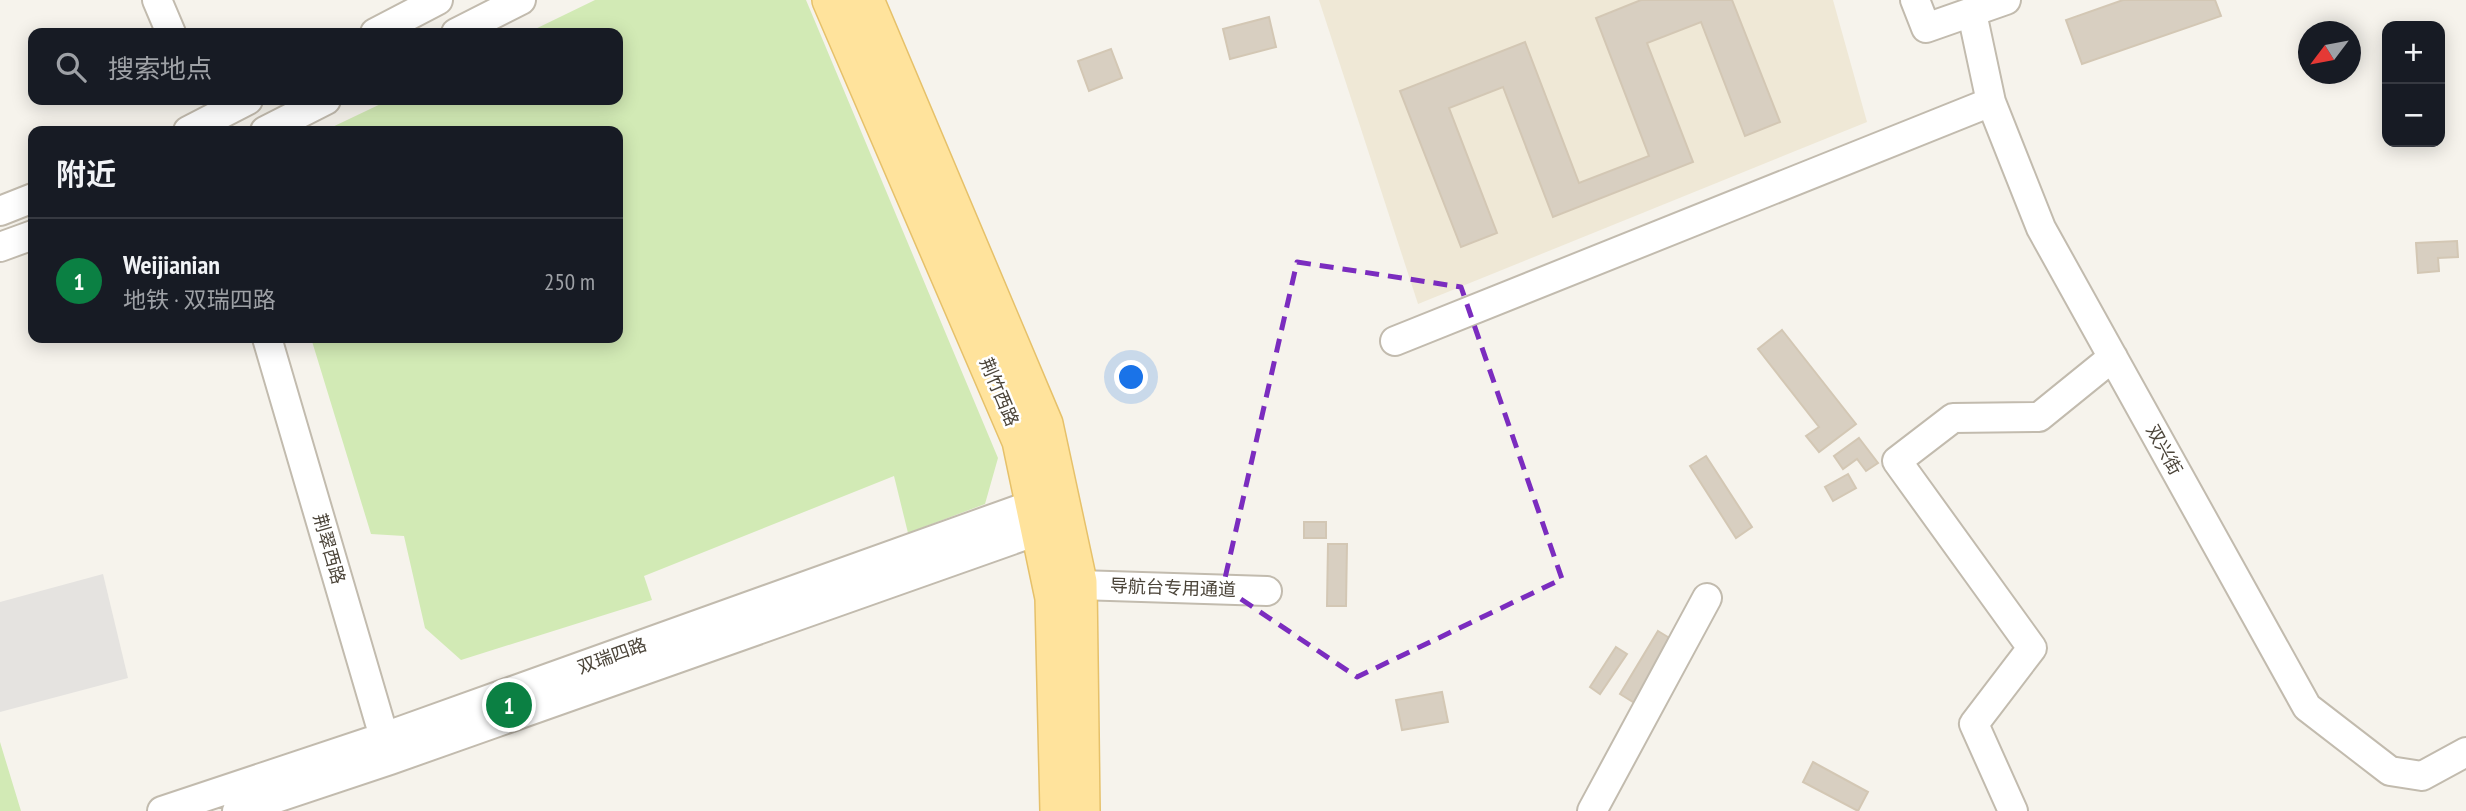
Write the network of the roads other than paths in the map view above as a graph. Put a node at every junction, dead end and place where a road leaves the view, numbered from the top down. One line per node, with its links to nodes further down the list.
1 (157, 0): 9 (street)
2 (438, 0): 10 (street)
3 (521, 0): 11 (street)
4 (830, 0): 24 (main road, 荆竹西路)
5 (866, 0): 24 (main road, 荆竹西路)
6 (1915, 0): 8 (street)
7 (2006, 0): 8 (street)
8 (1972, 13): 12 (street, 双兴街)
9 (169, 28)
10 (385, 28)
11 (466, 28)
12 (1991, 102): 21 (street); 23 (street, 双兴街)
13 (237, 105): 15 (street)
14 (316, 105): 16 (street)
15 (202, 121)
16 (275, 126)
17 (28, 200): 18 (street)
18 (0, 211)
19 (28, 237): 20 (street)
20 (0, 247)
21 (1395, 341)
22 (268, 343): 28 (street, 荆翠西路)
23 (2113, 357): 29 (street, 双兴街); 35 (street)
24 (1049, 513): 25 (main road, 荆竹西路); 28 (street, 双瑞四路); 32 (main road, 荆竹西路)
25 (1079, 585): 26 (street, 导航台专用通道); 33 (main road, 荆竹西路)
26 (1267, 591)
27 (1707, 598): 34 (street)
28 (387, 749): 30 (street, 双瑞四路); 31 (street, 双瑞四路)
29 (2466, 752)
30 (162, 811)
31 (237, 811)
32 (1058, 811)
33 (1082, 811)
34 (1592, 811)
35 (2013, 811)

